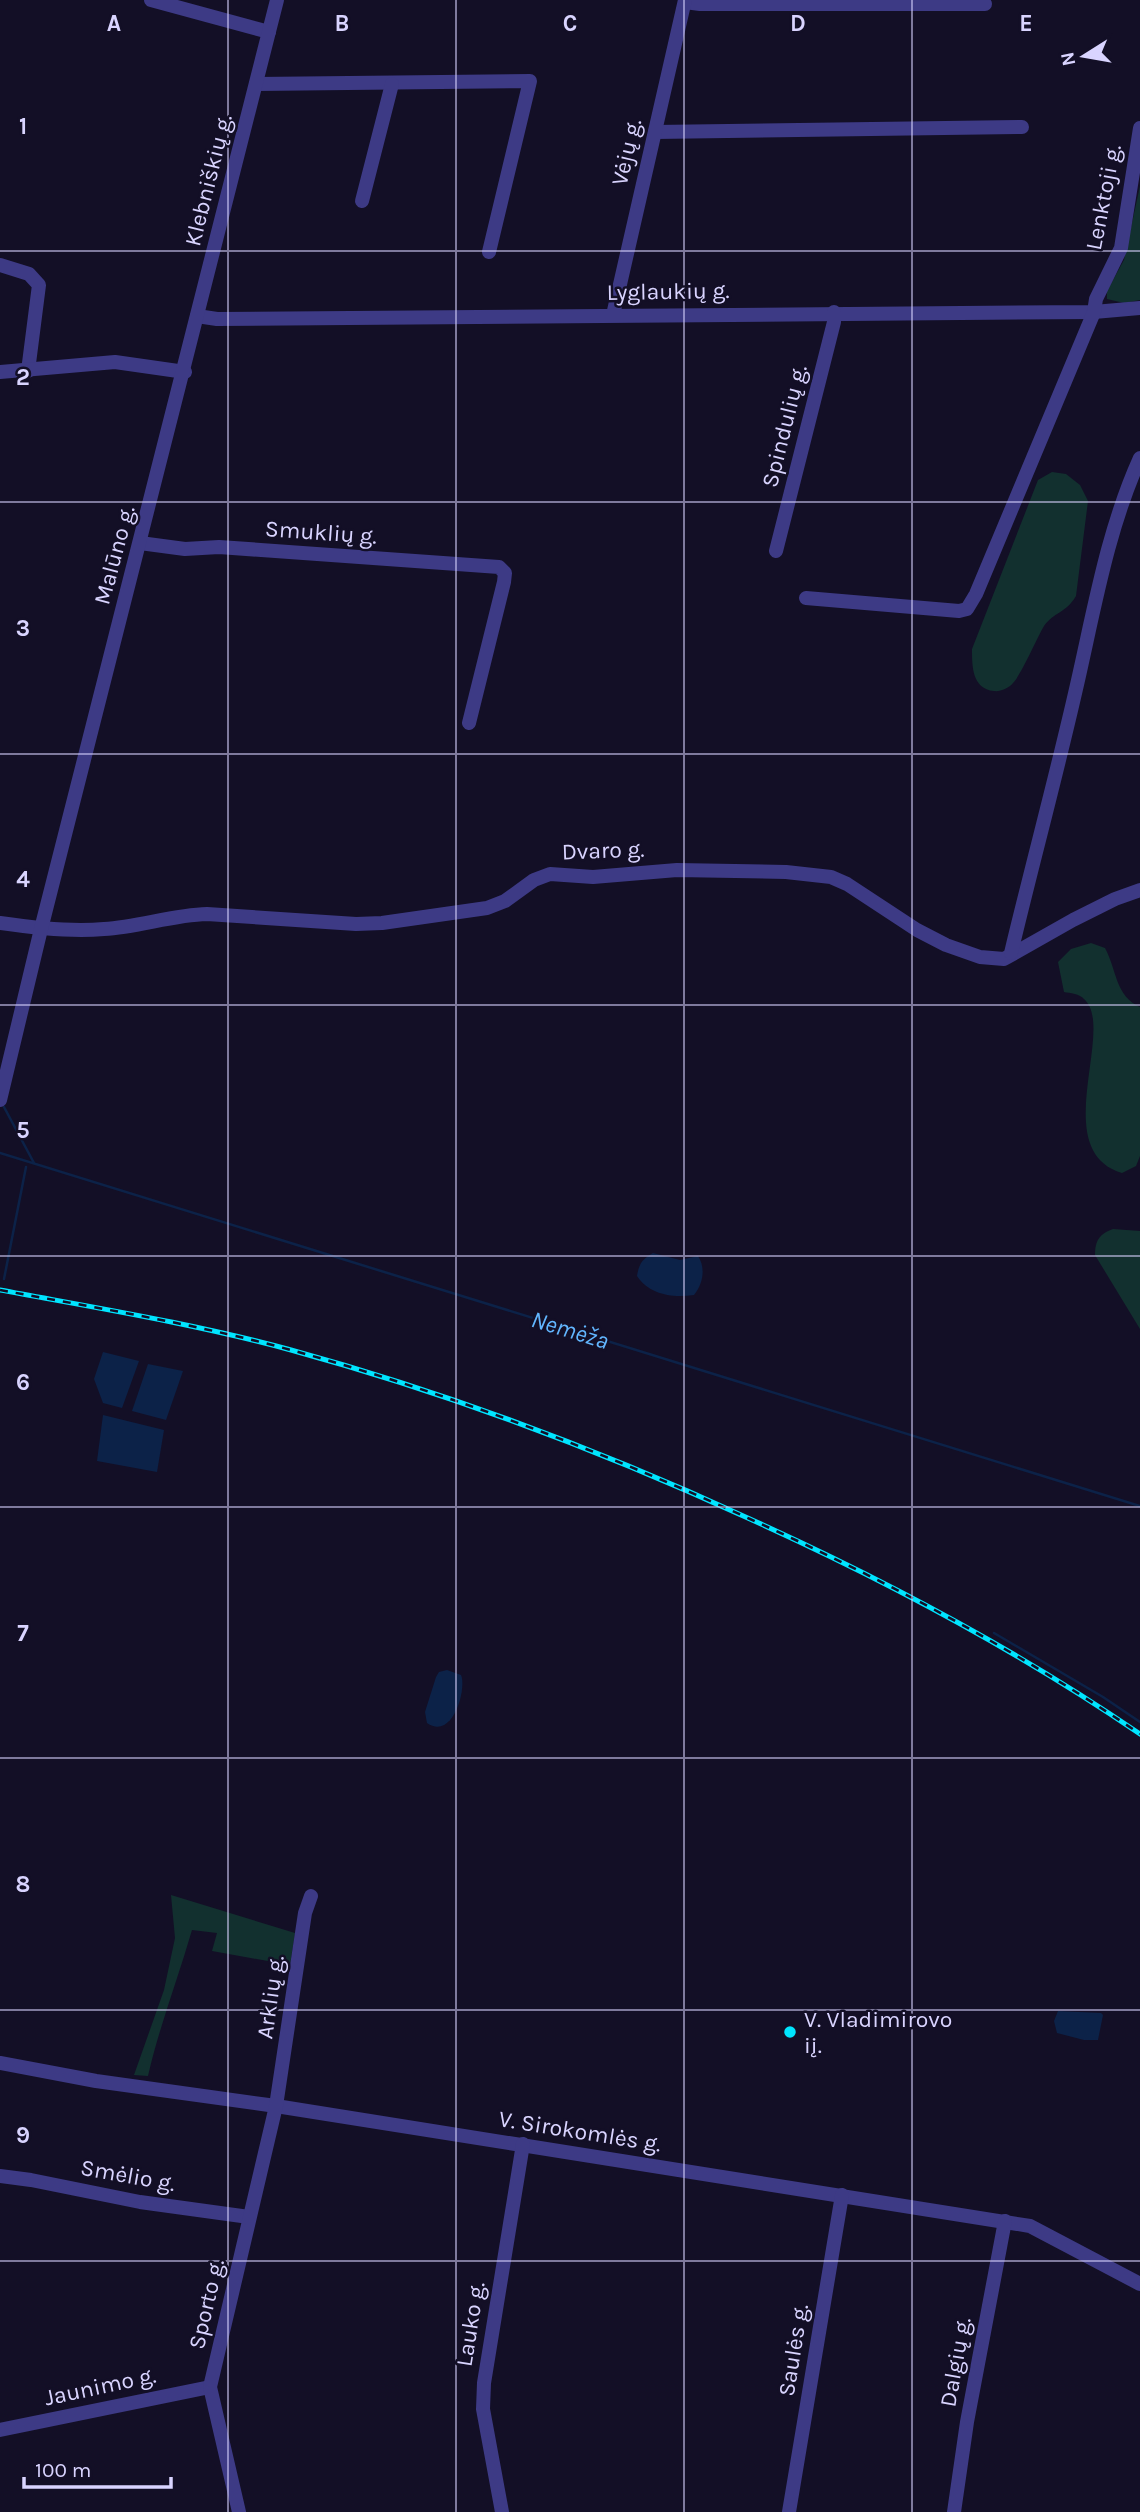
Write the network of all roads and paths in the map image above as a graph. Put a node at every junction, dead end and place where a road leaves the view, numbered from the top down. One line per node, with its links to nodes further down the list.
1 (150, 0): 5 (street)
2 (277, 0): 5 (street, Klebniškių g.)
3 (685, 1): 4 (street); 10 (street, Vėjų g.)
4 (985, 4)
5 (270, 32): 6 (street, Klebniškių g.)
6 (256, 84): 7 (street); 18 (street, Klebniškių g.)
7 (392, 84): 11 (street); 12 (street)
8 (1022, 127): 10 (street)
9 (1140, 128): 16 (street, Lenktoji g.)
10 (654, 132): 17 (street, Vėjų g.)
11 (362, 201)
12 (489, 252)
13 (0, 265): 19 (street)
14 (1140, 308): 16 (street, Lyglaukių g.)
15 (834, 312): 16 (street, Lyglaukių g.); 17 (street, Lyglaukių g.); 24 (street, Spindulių g.)
16 (1094, 312): 25 (street, Lenktoji g.)
17 (613, 315): 18 (street, Lyglaukių g.)
18 (197, 316): 21 (street, Klebniškių g.)
19 (28, 371): 20 (street); 21 (street)
20 (0, 372)
21 (185, 372): 23 (street, Malūno g.)
22 (1140, 458): 30 (street)
23 (140, 543): 26 (street, Smuklių g.); 29 (street, Malūno g.)
24 (776, 551)
25 (806, 598)
26 (469, 723)
27 (1140, 890): 30 (street, Dvaro g.)
28 (0, 923): 29 (street, Dvaro g.)
29 (41, 929): 30 (street, Dvaro g.); 31 (street, Malūno g.)
30 (1011, 953)
31 (0, 1101)
32 (311, 1896): 34 (street, Arklių g.)
33 (0, 2063): 34 (street, V. Sirokomlės g.)
34 (276, 2106): 35 (street, V. Sirokomlės g.); 38 (street, Sporto g.)
35 (523, 2144): 37 (street, V. Sirokomlės g.); 44 (street, Lauko g.)
36 (0, 2176): 38 (street, Smėlio g.)
37 (842, 2195): 39 (street, V. Sirokomlės g.); 45 (street, Saulės g.)
38 (249, 2217): 41 (street, Sporto g.)
39 (1005, 2221): 40 (street, V. Sirokomlės g.); 46 (street, Dalgių g.)
40 (1140, 2284)
41 (210, 2387): 42 (street, Jaunimo g.); 43 (street, Sporto g.)
42 (0, 2430)
43 (239, 2512)
44 (502, 2512)
45 (789, 2512)
46 (954, 2512)

